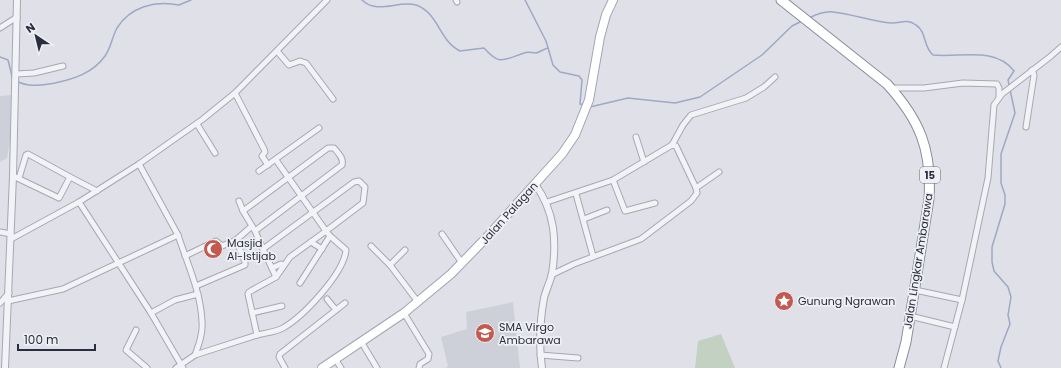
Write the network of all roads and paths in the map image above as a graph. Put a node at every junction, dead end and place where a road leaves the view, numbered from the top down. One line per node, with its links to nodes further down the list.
1 (17, 0): 5 (street)
2 (327, 0): 8 (street)
3 (613, 0): 33 (main road, Jalan Palagan)
4 (781, 0): 13 (highway, Jalan Lingkar Ambarawa / 15)
5 (17, 17): 6 (street); 12 (street)
6 (0, 28)
7 (1061, 47): 10 (street)
8 (277, 50): 14 (street); 16 (street)
9 (63, 66): 12 (street)
10 (1032, 70): 15 (street); 18 (street)
11 (775, 77): 21 (street)
12 (16, 79): 29 (street)
13 (890, 88): 15 (street); 70 (highway, Jalan Lingkar Ambarawa / 15)
14 (235, 93): 17 (street); 26 (street)
15 (999, 98): 74 (street)
16 (333, 99)
17 (197, 124): 22 (street); 25 (street)
18 (1026, 127)
19 (319, 128): 23 (street)
20 (636, 137): 24 (street)
21 (672, 145): 24 (street); 34 (street)
22 (215, 153)
23 (276, 160): 26 (street); 31 (street)
24 (644, 162): 32 (street)
25 (139, 164): 35 (street); 50 (street)
26 (268, 165): 27 (street)
27 (259, 172)
28 (719, 172): 34 (street)
29 (16, 177): 30 (street); 30 (street); 51 (street)
30 (70, 177): 35 (street)
31 (289, 178): 37 (street); 37 (street); 43 (street)
32 (612, 180): 36 (street); 41 (street)
33 (535, 184): 40 (street); 62 (main road, Jalan Palagan)
34 (696, 188): 60 (street)
35 (97, 191): 39 (street)
36 (576, 194): 40 (street); 45 (street)
37 (301, 195): 44 (street); 46 (street)
38 (239, 201): 43 (street)
39 (79, 202): 51 (street); 61 (street)
40 (547, 202): 66 (street)
41 (655, 203)
42 (607, 210): 45 (street)
43 (243, 211): 46 (street)
44 (314, 213): 47 (street); 47 (street); 56 (street)
45 (584, 219): 60 (street)
46 (253, 228): 53 (street); 56 (street)
47 (326, 231): 52 (street); 54 (street)
48 (0, 232): 51 (street)
49 (442, 234): 62 (street)
50 (178, 235): 59 (street); 61 (street)
51 (11, 236): 71 (street)
52 (330, 236): 57 (street); 87 (street)
53 (236, 240): 59 (street); 69 (street)
54 (311, 242): 57 (street); 64 (street)
55 (371, 246): 63 (street)
56 (263, 249): 65 (street)
57 (322, 249): 68 (street)
58 (405, 250): 63 (street)
59 (185, 256): 69 (street)
60 (593, 256): 66 (street)
61 (118, 263): 75 (street); 81 (street)
62 (462, 263): 76 (main road, Jalan Palagan)
63 (390, 264): 76 (street)
64 (284, 265): 65 (street); 67 (street)
65 (272, 268): 67 (street)
66 (551, 275): 91 (street)
67 (276, 277): 82 (street)
68 (300, 283)
69 (196, 286): 72 (street)
70 (915, 290): 74 (street); 84 (highway, Jalan Lingkar Ambarawa / 15)
71 (9, 293): 75 (street); 77 (street)
72 (198, 294): 81 (street); 90 (street)
73 (327, 299): 80 (street)
74 (962, 300): 85 (street)
75 (8, 301): 88 (street)
76 (418, 302): 83 (main road, Jalan Palagan)
77 (0, 303)
78 (345, 303): 80 (street)
79 (282, 306): 82 (street)
80 (336, 310): 97 (street)
81 (151, 313): 94 (street)
82 (252, 313): 87 (street)
83 (404, 313): 89 (main road, Jalan Palagan); 101 (street)
84 (910, 316): 85 (street); 103 (highway, Jalan Lingkar Ambarawa / 15)
85 (955, 327): 104 (street)
86 (136, 330): 96 (street)
87 (257, 335): 90 (street)
88 (3, 339): 95 (street)
89 (362, 343): 93 (main road, Jalan Palagan); 100 (street)
90 (196, 355): 94 (street)
91 (540, 355): 92 (street); 102 (street)
92 (578, 358)
93 (336, 360): 98 (main road, Jalan Palagan); 99 (street)
94 (180, 367)
95 (5, 368)
96 (147, 368)
97 (285, 368)
98 (322, 368)
99 (341, 368)
100 (378, 368)
101 (419, 368)
102 (542, 368)
103 (899, 368)
104 (944, 368)

